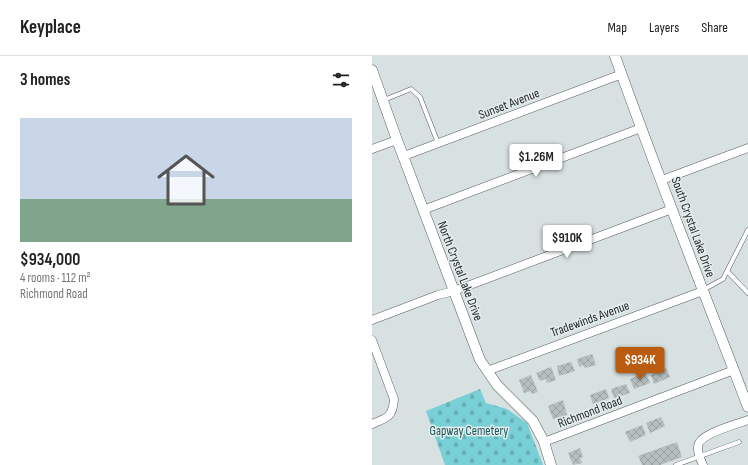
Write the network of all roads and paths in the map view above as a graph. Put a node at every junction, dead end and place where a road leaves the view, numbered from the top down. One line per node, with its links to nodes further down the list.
1 (615, 56): 3 (street, South Crystal Lake Drive)
2 (372, 70): 4 (street, North Crystal Lake Drive)
3 (622, 74): 5 (street, South Crystal Lake Drive); 7 (street, Sunset Avenue)
4 (383, 100): 6 (street, North Crystal Lake Drive); 7 (lane)
5 (641, 128): 11 (street, South Crystal Lake Drive); 13 (street)
6 (397, 140): 9 (street); 10 (street, North Crystal Lake Drive)
7 (438, 144): 10 (street, Sunset Avenue)
8 (748, 148): 11 (street)
9 (372, 149)
10 (404, 156): 13 (street, North Crystal Lake Drive)
11 (662, 180): 12 (street, South Crystal Lake Drive)
12 (672, 209): 16 (street); 17 (street, South Crystal Lake Drive)
13 (423, 210): 16 (street, North Crystal Lake Drive)
14 (748, 230): 15 (lane)
15 (727, 271): 17 (lane); 18 (lane)
16 (454, 291): 19 (street); 22 (street, North Crystal Lake Drive)
17 (703, 291): 21 (street, South Crystal Lake Drive); 22 (street, Tradewinds Avenue)
18 (748, 293)
19 (372, 320)
20 (372, 340): 25 (street)
21 (734, 370): 23 (street, South Crystal Lake Drive); 26 (street, Richmond Road)
22 (487, 371): 26 (street, North Crystal Lake Drive)
23 (748, 407)
24 (748, 420): 28 (street)
25 (372, 424)
26 (544, 442): 29 (street, North Crystal Lake Drive)
27 (739, 442): 28 (lane)
28 (700, 456): 30 (lane); 31 (street)
29 (551, 465)
30 (676, 465)
31 (703, 465)

